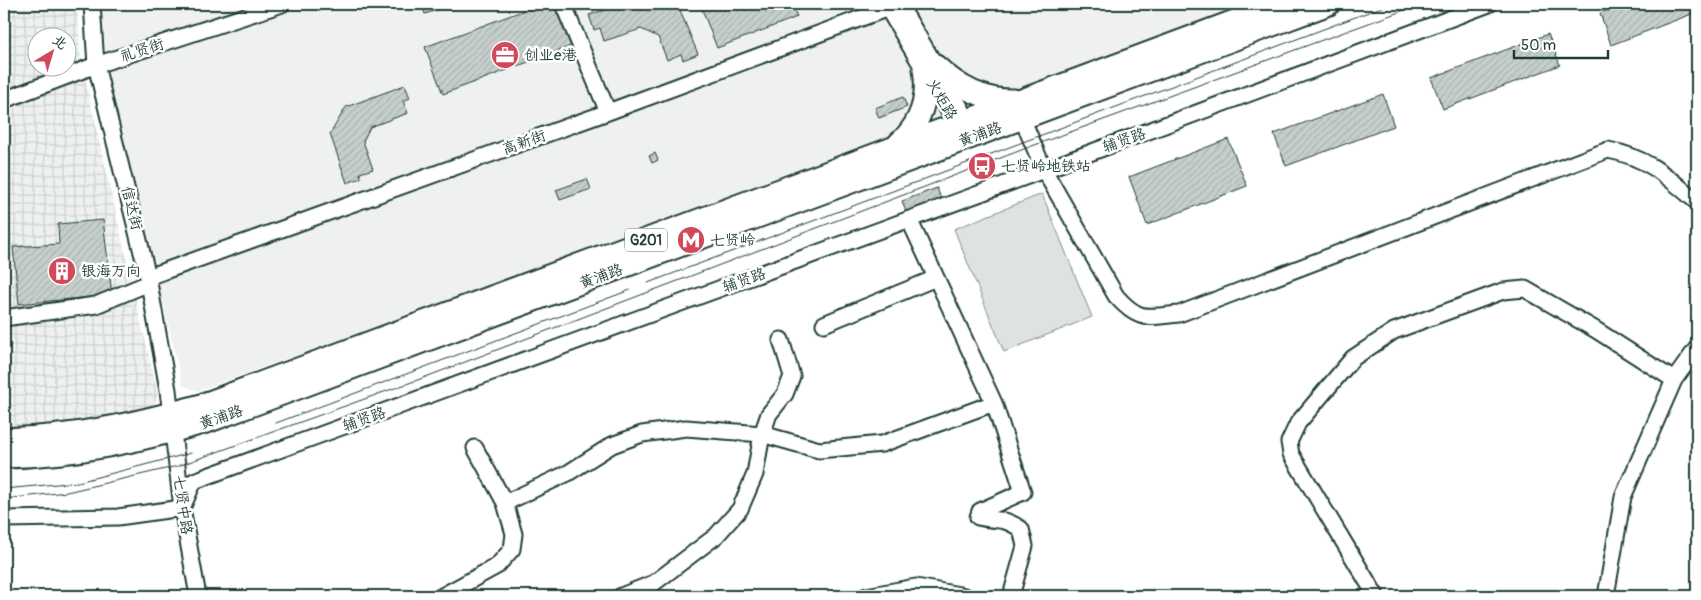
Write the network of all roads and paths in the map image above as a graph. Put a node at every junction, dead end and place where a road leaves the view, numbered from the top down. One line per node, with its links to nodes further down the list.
1 (92, 4): 8 (street, 信达街)
2 (282, 4): 8 (street, 礼贤街)
3 (564, 4): 12 (street)
4 (1280, 4): 11 (highway, 黄浦路 / G201)
5 (1329, 4): 11 (highway, 黄浦路 / G201)
6 (1489, 4): 15 (street, 辅贤路)
7 (894, 5): 9 (street, 火炬路); 12 (street, 高新街)
8 (96, 64): 10 (street, 礼贤街); 19 (street, 信达街)
9 (930, 67): 11 (highway); 13 (street, 火炬路); 14 (highway)
10 (4, 100)
11 (1022, 109): 13 (highway, 黄浦路 / G201); 15 (street)
12 (608, 112): 19 (street, 高新街)
13 (963, 128): 14 (highway, 黄浦路 / G201); 26 (highway, 黄浦路 / G201)
14 (894, 147): 26 (highway, 黄浦路 / G201)
15 (1044, 170): 16 (street); 17 (street, 辅贤路)
16 (1697, 202)
17 (909, 220): 18 (street); 32 (street, 辅贤路)
18 (936, 278): 21 (street); 25 (street)
19 (149, 280): 20 (street, 高新街); 26 (street, 信达街)
20 (4, 318)
21 (824, 324)
22 (781, 340): 27 (street)
23 (1697, 348): 24 (street)
24 (1674, 380): 40 (street); 41 (street)
25 (994, 403): 27 (street); 39 (street)
26 (173, 423): 28 (highway, 黄浦路 / G201); 30 (highway, 黄浦路 / G201); 32 (street, 七贤中路)
27 (762, 434): 31 (street); 36 (street)
28 (4, 439)
29 (475, 448): 31 (street)
30 (4, 457)
31 (504, 503): 35 (street)
32 (182, 508): 33 (street); 34 (street, 七贤中路)
33 (4, 519)
34 (198, 596)
35 (442, 596)
36 (621, 596)
37 (866, 596): 38 (street)
38 (965, 596)
39 (1011, 596)
40 (1376, 596)
41 (1606, 596)

